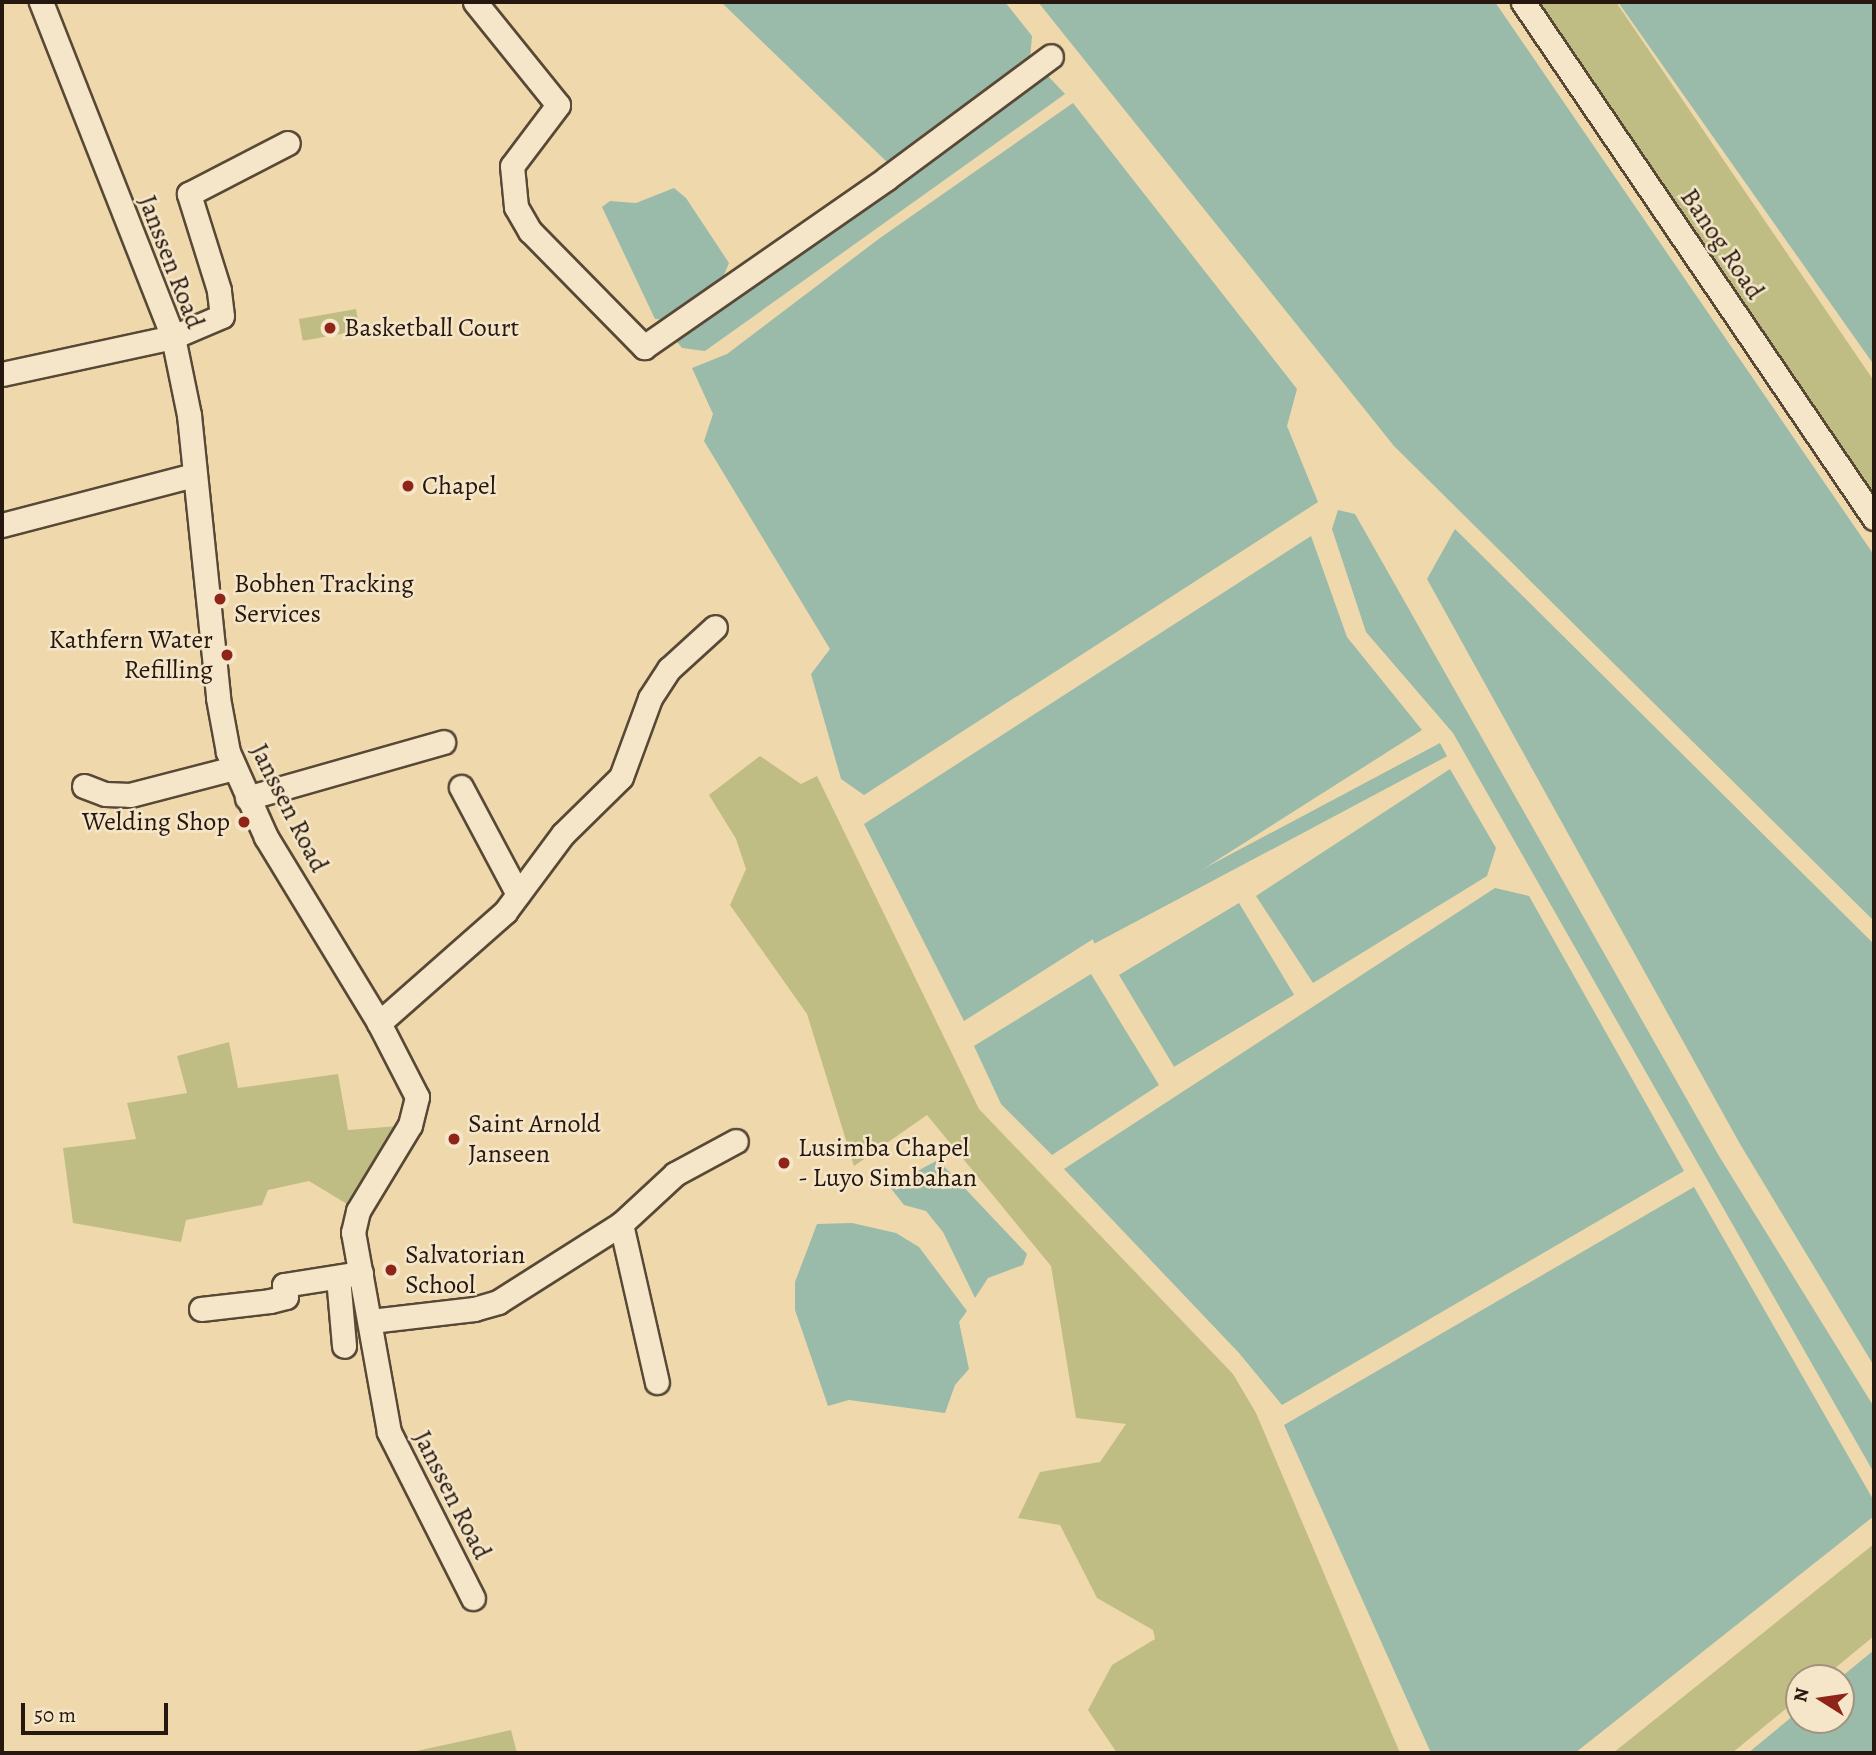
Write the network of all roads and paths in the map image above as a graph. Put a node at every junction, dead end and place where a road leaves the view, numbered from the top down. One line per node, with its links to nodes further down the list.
1 (41, 2): 6 (street, Janssen Road)
2 (475, 2): 4 (street)
3 (1523, 2): 9 (street, Banog Road)
4 (1051, 56)
5 (288, 143): 6 (street)
6 (173, 337): 7 (street); 8 (street, Janssen Road)
7 (2, 374)
8 (194, 475): 10 (street); 13 (street, Janssen Road)
9 (1874, 518)
10 (2, 525)
11 (715, 627): 17 (street)
12 (443, 742): 16 (street)
13 (234, 768): 14 (street); 16 (street, Janssen Road)
14 (83, 786)
15 (461, 787): 17 (street)
16 (247, 798): 18 (street, Janssen Road)
17 (518, 894): 18 (street)
18 (379, 1023): 21 (street, Janssen Road)
19 (736, 1141): 20 (street)
20 (621, 1224): 24 (street); 26 (street)
21 (361, 1273): 22 (street); 24 (street, Janssen Road)
22 (338, 1277): 23 (street); 25 (street)
23 (201, 1309)
24 (371, 1321): 27 (street, Janssen Road)
25 (344, 1346)
26 (657, 1382)
27 (473, 1598)

